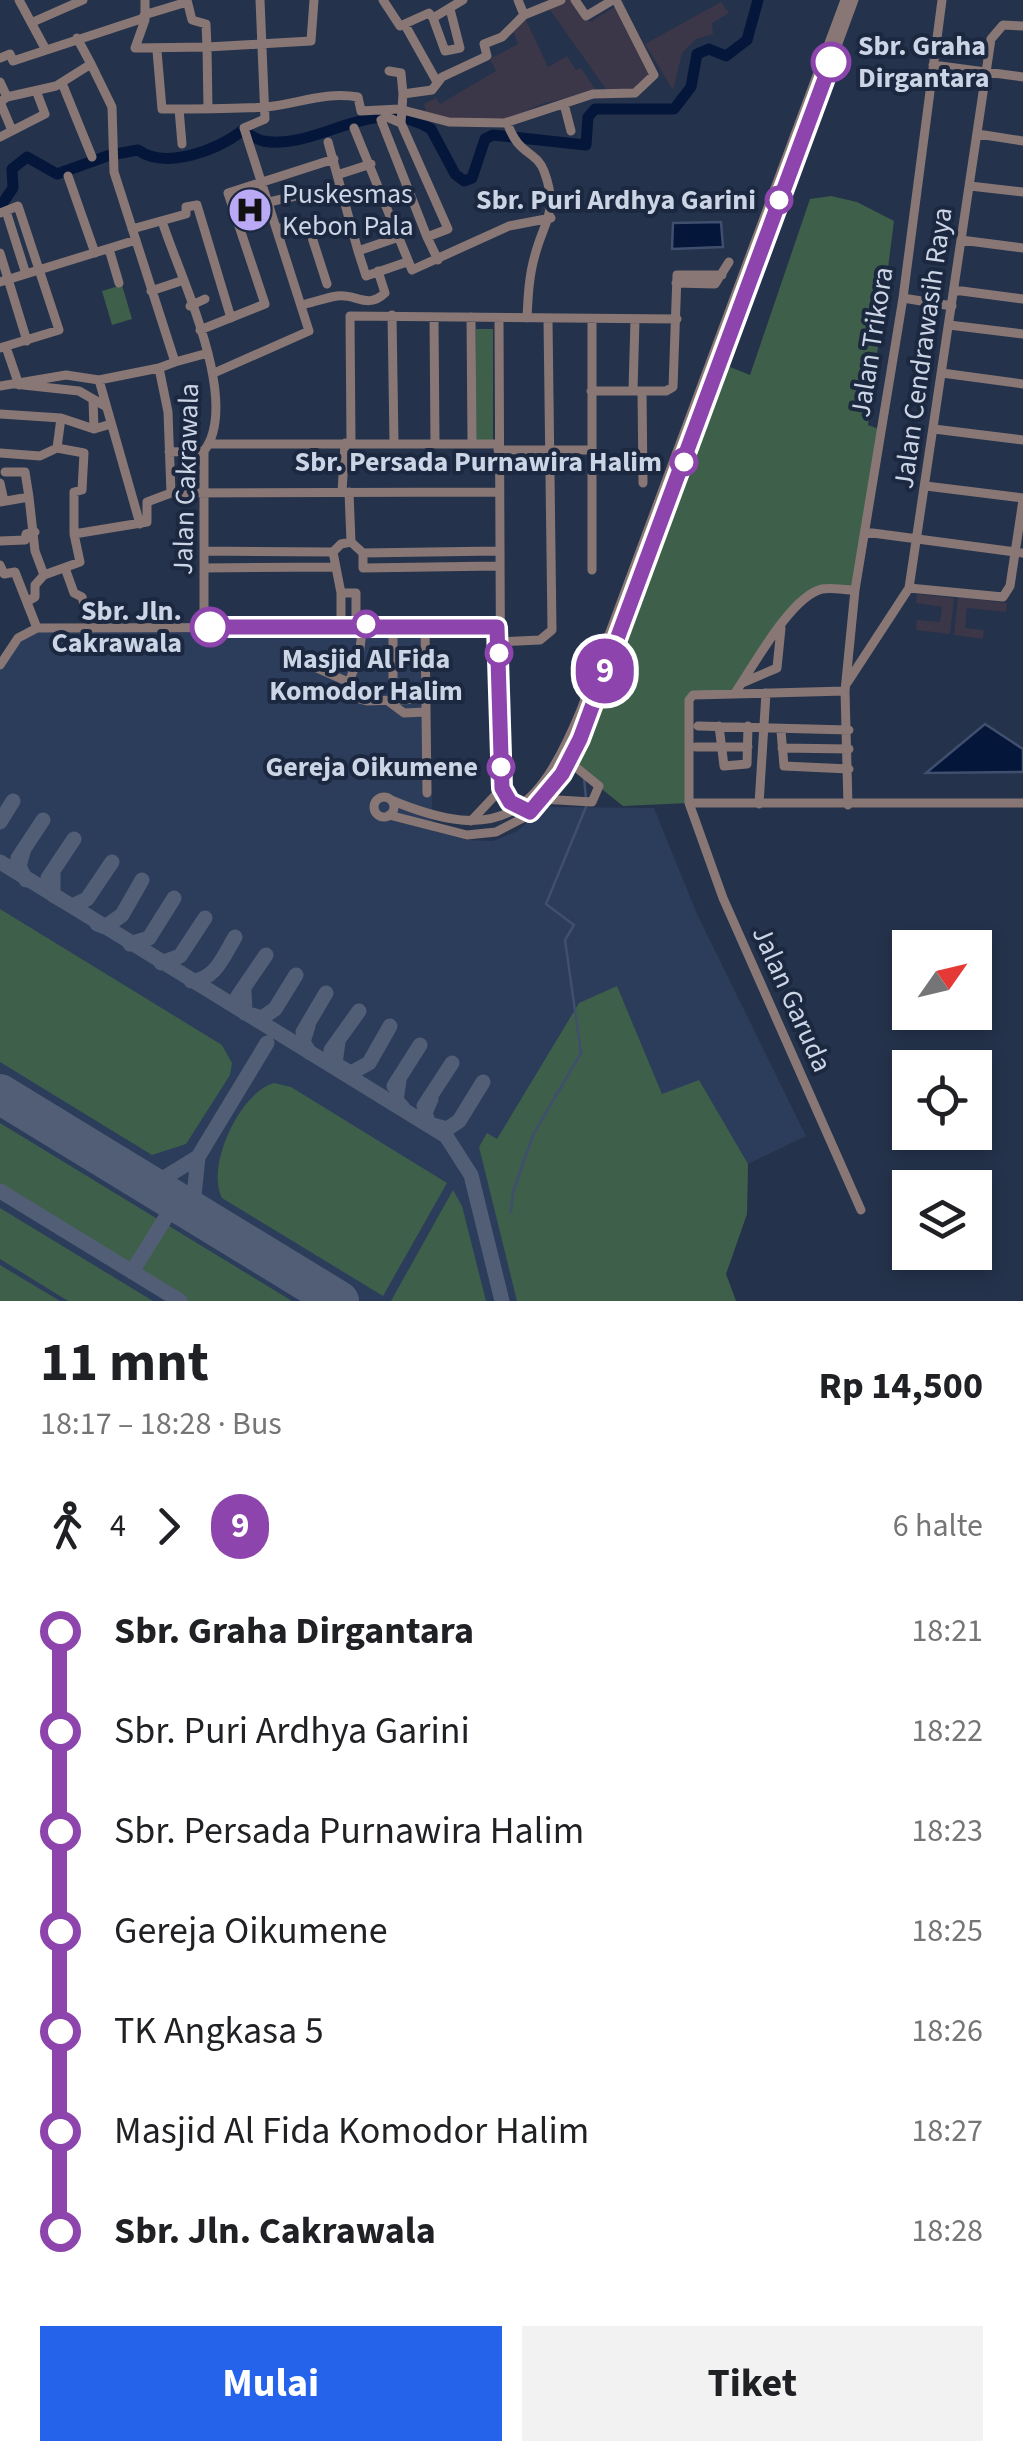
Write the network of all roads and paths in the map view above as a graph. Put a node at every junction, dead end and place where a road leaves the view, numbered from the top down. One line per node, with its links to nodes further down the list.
1 (18, 0): 20 (street)
2 (83, 0): 20 (street)
3 (145, 0): 18 (street)
4 (260, 0): 24 (street)
5 (314, 0): 24 (street)
6 (383, 0): 21 (street)
7 (463, 0): 16 (street)
8 (518, 0): 17 (street)
9 (561, 0): 17 (street)
10 (576, 0): 11 (street)
11 (614, 0): 40 (street)
12 (845, 0): 215 (street)
13 (854, 0): 215 (street)
14 (942, 0): 30 (street, Jalan Trikora)
15 (187, 1): 18 (street); 25 (street)
16 (450, 10): 19 (street); 19 (street)
17 (524, 15): 35 (street)
18 (144, 17): 23 (street); 27 (street)
19 (433, 18): 21 (street)
20 (34, 22): 26 (street)
21 (401, 25): 35 (street)
22 (1023, 26): 32 (street, Jalan Cendrawasih Raya)
23 (77, 38): 26 (street); 29 (street)
24 (263, 41): 25 (street); 41 (street)
25 (207, 47): 27 (street); 43 (street)
26 (46, 50): 28 (street)
27 (157, 50): 42 (street)
28 (0, 58)
29 (90, 64): 36 (street); 71 (street)
30 (933, 65): 32 (street); 94 (street, Jalan Trikora)
31 (389, 70): 38 (street)
32 (986, 72): 33 (street); 49 (street, Jalan Cendrawasih Raya)
33 (1023, 77)
34 (0, 82): 39 (street)
35 (438, 82): 38 (street)
36 (62, 83): 37 (street); 54 (street)
37 (37, 93): 39 (street); 46 (street)
38 (403, 94): 44 (street)
39 (7, 98): 46 (street)
40 (564, 104): 45 (street); 48 (street)
41 (266, 107): 43 (street); 44 (street); 60 (street)
42 (180, 108): 43 (street); 53 (street)
43 (208, 109)
44 (400, 117): 45 (street); 59 (street); 62 (street)
45 (508, 124): 69 (street)
46 (11, 128): 50 (street)
47 (354, 128): 56 (street)
48 (571, 131)
49 (978, 134): 51 (street); 61 (street, Jalan Cendrawasih Raya)
50 (0, 137)
51 (1023, 140)
52 (328, 142): 55 (street)
53 (182, 144)
54 (92, 157)
55 (334, 159): 57 (street); 60 (street)
56 (371, 164): 57 (street); 67 (street)
57 (340, 174): 79 (street)
58 (68, 176): 81 (street)
59 (427, 180): 62 (street); 74 (street)
60 (262, 182): 66 (street); 103 (street)
61 (970, 186): 64 (street); 76 (street, Jalan Cendrawasih Raya)
62 (407, 188): 65 (street)
63 (318, 191): 66 (street)
64 (1023, 192)
65 (411, 201): 67 (street); 74 (street)
66 (269, 202): 72 (street)
67 (388, 210): 73 (street)
68 (3, 212): 85 (street); 87 (street)
69 (552, 218): 82 (street); 105 (street)
70 (162, 222): 71 (street); 89 (street, Jalan Cakrawala); 103 (street)
71 (132, 229): 75 (street)
72 (277, 230): 91 (street); 97 (street)
73 (399, 237): 79 (street); 83 (street)
74 (427, 238): 82 (street)
75 (136, 240): 78 (street); 93 (street)
76 (962, 240): 77 (street); 92 (street, Jalan Cendrawasih Raya)
77 (1023, 248)
78 (109, 249): 81 (street); 90 (street)
79 (358, 251): 86 (street)
80 (0, 253): 88 (street)
81 (96, 253): 85 (street)
82 (438, 260): 83 (street)
83 (407, 262): 86 (street)
84 (729, 262): 109 (street)
85 (42, 269): 87 (street); 113 (street)
86 (378, 271): 97 (street)
87 (26, 274): 88 (street)
88 (5, 280): 113 (street)
89 (181, 282): 93 (street); 98 (street, Jalan Cakrawala)
90 (119, 283)
91 (328, 284)
92 (954, 290): 96 (street); 99 (street, Jalan Cendrawasih Raya)
93 (151, 291): 116 (street)
94 (903, 298): 99 (street); 158 (street, Jalan Trikora)
95 (205, 299): 98 (street)
96 (1023, 299)
97 (302, 305): 118 (street)
98 (190, 306): 111 (street, Jalan Cakrawala)
99 (952, 306): 110 (street, Jalan Cendrawasih Raya)
100 (392, 315): 101 (street); 134 (street); 135 (street)
101 (434, 317): 102 (street); 136 (street)
102 (471, 317): 104 (street); 137 (street)
103 (231, 318): 111 (street)
104 (499, 318): 105 (street); 139 (street)
105 (527, 318): 106 (street)
106 (548, 320): 107 (street); 141 (street)
107 (592, 320): 108 (street); 124 (street)
108 (634, 320): 109 (street); 125 (street)
109 (677, 320): 125 (street)
110 (949, 325): 112 (street); 119 (street, Jalan Cendrawasih Raya)
111 (200, 330): 115 (street, Jalan Cakrawala)
112 (1023, 334)
113 (27, 341): 114 (street)
114 (3, 348): 122 (street)
115 (208, 353): 116 (street); 118 (street, Jalan Cakrawala)
116 (176, 362): 117 (street)
117 (160, 368): 120 (street); 143 (street)
118 (214, 373): 138 (street, Jalan Cakrawala)
119 (942, 373): 121 (street); 132 (street, Jalan Cendrawasih Raya)
120 (98, 380): 122 (street); 127 (street)
121 (1023, 384)
122 (21, 385): 123 (street); 126 (street)
123 (0, 386)
124 (592, 391): 125 (street); 142 (street)
125 (637, 391): 147 (street)
126 (93, 400): 127 (street); 131 (street)
127 (105, 406): 130 (street)
128 (0, 414): 129 (street)
129 (60, 418): 131 (street); 140 (street)
130 (110, 424): 131 (street); 156 (street)
131 (94, 429)
132 (934, 429): 133 (street); 148 (street, Jalan Cendrawasih Raya)
133 (1023, 440)
134 (348, 443): 135 (street); 138 (street); 149 (street)
135 (394, 443): 136 (street)
136 (435, 444): 137 (street)
137 (472, 444): 139 (street)
138 (207, 447): 143 (street); 152 (street, Jalan Cakrawala)
139 (498, 447): 141 (street); 150 (street)
140 (57, 448): 144 (street); 159 (street)
141 (550, 450): 142 (street); 191 (street)
142 (592, 450): 173 (street)
143 (169, 452): 151 (street)
144 (0, 453)
145 (2, 469): 153 (street)
146 (0, 483): 155 (street)
147 (642, 483)
148 (926, 486): 154 (street); 160 (street, Jalan Cendrawasih Raya)
149 (346, 492): 150 (street); 152 (street); 162 (street)
150 (497, 492): 163 (street)
151 (170, 493): 152 (street); 156 (street)
152 (204, 493): 164 (street, Jalan Cakrawala)
153 (29, 497): 155 (street); 157 (street)
154 (1023, 499): 166 (street)
155 (2, 501)
156 (140, 524): 159 (street)
157 (34, 532): 161 (street); 174 (street)
158 (865, 532): 160 (street); 176 (street, Jalan Trikora)
159 (74, 534): 171 (street)
160 (918, 539): 166 (street); 175 (street, Jalan Cendrawasih Raya)
161 (0, 541)
162 (351, 542): 165 (street); 167 (street)
163 (497, 550): 167 (street); 169 (street)
164 (204, 551): 165 (street); 172 (street, Jalan Cakrawala)
165 (333, 552): 170 (street)
166 (1019, 552): 177 (street)
167 (362, 553): 169 (street)
168 (0, 565): 180 (street)
169 (497, 566): 186 (street)
170 (334, 567): 172 (street); 179 (street)
171 (65, 568): 174 (street); 189 (street)
172 (204, 568): 188 (street, Jalan Cakrawala)
173 (592, 570)
174 (44, 575): 180 (street)
175 (909, 588): 177 (street); 198 (street, Jalan Cendrawasih Raya)
176 (854, 590): 185 (street); 198 (street, Jalan Trikora)
177 (1009, 590): 178 (street)
178 (1023, 592)
179 (341, 593): 181 (street); 182 (street)
180 (28, 601): 187 (street)
181 (341, 624): 182 (street); 188 (street)
182 (359, 624): 183 (street); 196 (street)
183 (393, 624): 184 (street); 195 (street)
184 (425, 625): 186 (street); 201 (street)
185 (781, 625): 197 (street); 197 (street)
186 (497, 627): 191 (street)
187 (37, 628): 189 (street); 192 (street)
188 (204, 628): 189 (street)
189 (91, 629)
190 (0, 640): 192 (street)
191 (498, 642): 217 (street)
192 (9, 650): 193 (street)
193 (0, 665)
194 (312, 666): 196 (street)
195 (393, 679)
196 (346, 681): 202 (street)
197 (742, 683): 200 (street)
198 (845, 688): 199 (street); 208 (street, Jalan Trikora)
199 (766, 693): 200 (street); 207 (street)
200 (736, 694): 221 (street)
201 (425, 699): 202 (street); 203 (street)
202 (388, 700): 203 (street)
203 (425, 712): 219 (street)
204 (698, 726): 205 (street)
205 (719, 726): 206 (street); 210 (street)
206 (748, 726): 207 (street); 212 (street)
207 (764, 728): 209 (street); 223 (street)
208 (849, 730): 209 (street); 214 (street, Jalan Trikora)
209 (781, 731): 213 (street)
210 (720, 746): 211 (street); 212 (street); 212 (street)
211 (696, 747)
212 (748, 747)
213 (782, 748): 214 (street); 216 (street)
214 (848, 749): 216 (street, Jalan Trikora)
215 (565, 759): 218 (street); 218 (street)
216 (848, 768): 224 (street, Jalan Trikora)
217 (502, 788): 225 (street); 227 (street)
218 (540, 793): 225 (street)
219 (428, 794)
220 (391, 800): 226 (street); 226 (street); 227 (street)
221 (689, 803): 223 (street); 228 (street, Jalan Garuda)
222 (1023, 803): 224 (street)
223 (760, 804): 224 (street)
224 (848, 805)
225 (524, 810): 226 (street); 227 (street)
226 (389, 815)
227 (468, 822)
228 (860, 1210)

